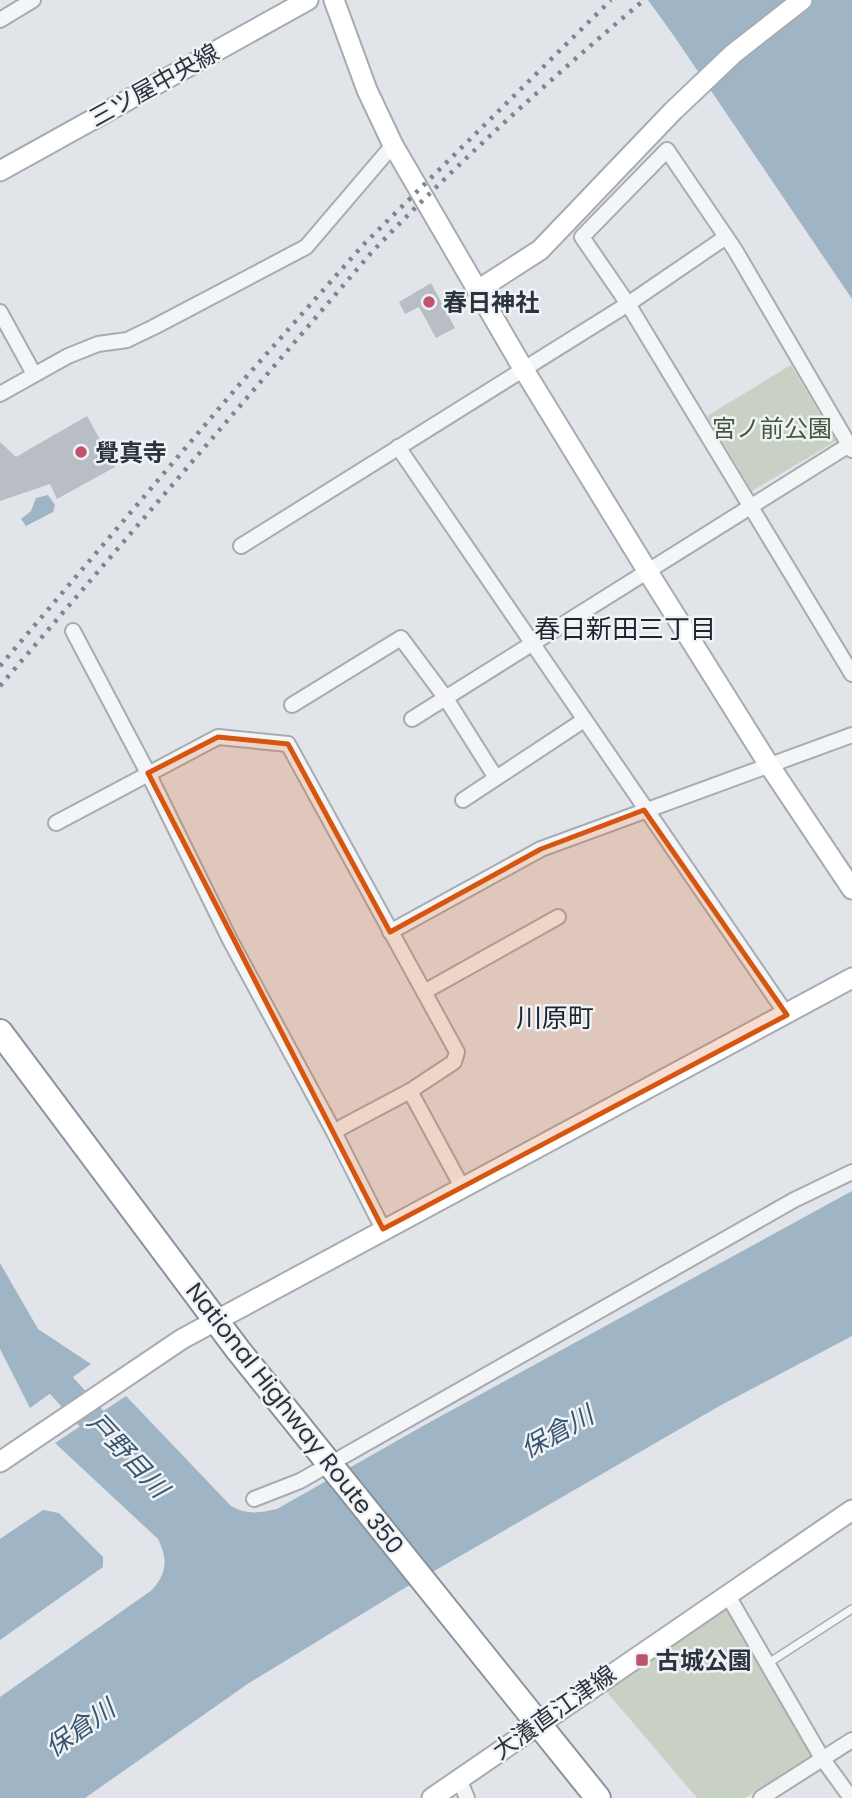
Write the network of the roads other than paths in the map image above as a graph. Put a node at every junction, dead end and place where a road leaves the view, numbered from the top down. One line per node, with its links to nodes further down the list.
1 (33, 0): 5 (street)
2 (307, 0): 7 (street, 三ツ屋中央線)
3 (334, 0): 6 (street)
4 (802, 0): 9 (street)
5 (0, 20)
6 (393, 145): 9 (street); 13 (street)
7 (0, 171)
8 (726, 237): 10 (street); 10 (street); 16 (street)
9 (478, 290): 12 (street)
10 (628, 304): 12 (street); 17 (street)
11 (0, 312): 13 (street)
12 (524, 370): 15 (street); 19 (street)
13 (34, 374): 14 (street)
14 (0, 394)
15 (398, 447): 18 (street); 21 (street)
16 (850, 447): 17 (street)
17 (749, 506): 19 (street); 22 (street)
18 (241, 546)
19 (648, 572): 21 (street); 28 (street)
20 (73, 631): 29 (street)
21 (532, 644): 23 (street); 26 (street)
22 (852, 674)
23 (445, 697): 24 (street); 25 (street); 30 (street)
24 (292, 705)
25 (412, 719)
26 (584, 720): 30 (street); 32 (street)
27 (852, 735): 28 (street)
28 (769, 765): 32 (street); 34 (street)
29 (148, 773): 33 (street); 36 (street); 42 (street)
30 (496, 778): 31 (street)
31 (463, 800)
32 (644, 810): 36 (street); 39 (street)
33 (56, 823)
34 (852, 889)
35 (558, 917): 38 (street)
36 (390, 932): 38 (street)
37 (852, 978): 39 (street)
38 (424, 992): 41 (street)
39 (787, 1015): 44 (street)
40 (0, 1032): 46 (highway, National Highway Route 350)
41 (410, 1091): 42 (street); 44 (street)
42 (334, 1132): 45 (street)
43 (852, 1172): 48 (street)
44 (462, 1186): 45 (street)
45 (383, 1229): 46 (street)
46 (215, 1320): 47 (street); 48 (highway, National Highway Route 350)
47 (0, 1462)
48 (333, 1467): 49 (street); 54 (highway, National Highway Route 350)
49 (254, 1499)
50 (852, 1510): 51 (street, 大瀁直江津線)
51 (727, 1594): 53 (street); 54 (street, 大瀁直江津線)
52 (852, 1609): 53 (lane)
53 (767, 1664): 56 (street)
54 (537, 1723): 57 (street, 大瀁直江津線); 60 (highway, National Highway Route 350)
55 (852, 1740): 56 (street)
56 (822, 1758): 61 (street); 62 (street)
57 (459, 1779): 58 (street, 大瀁直江津線); 59 (street)
58 (432, 1798)
59 (467, 1798)
60 (598, 1798)
61 (761, 1798)
62 (850, 1798)

